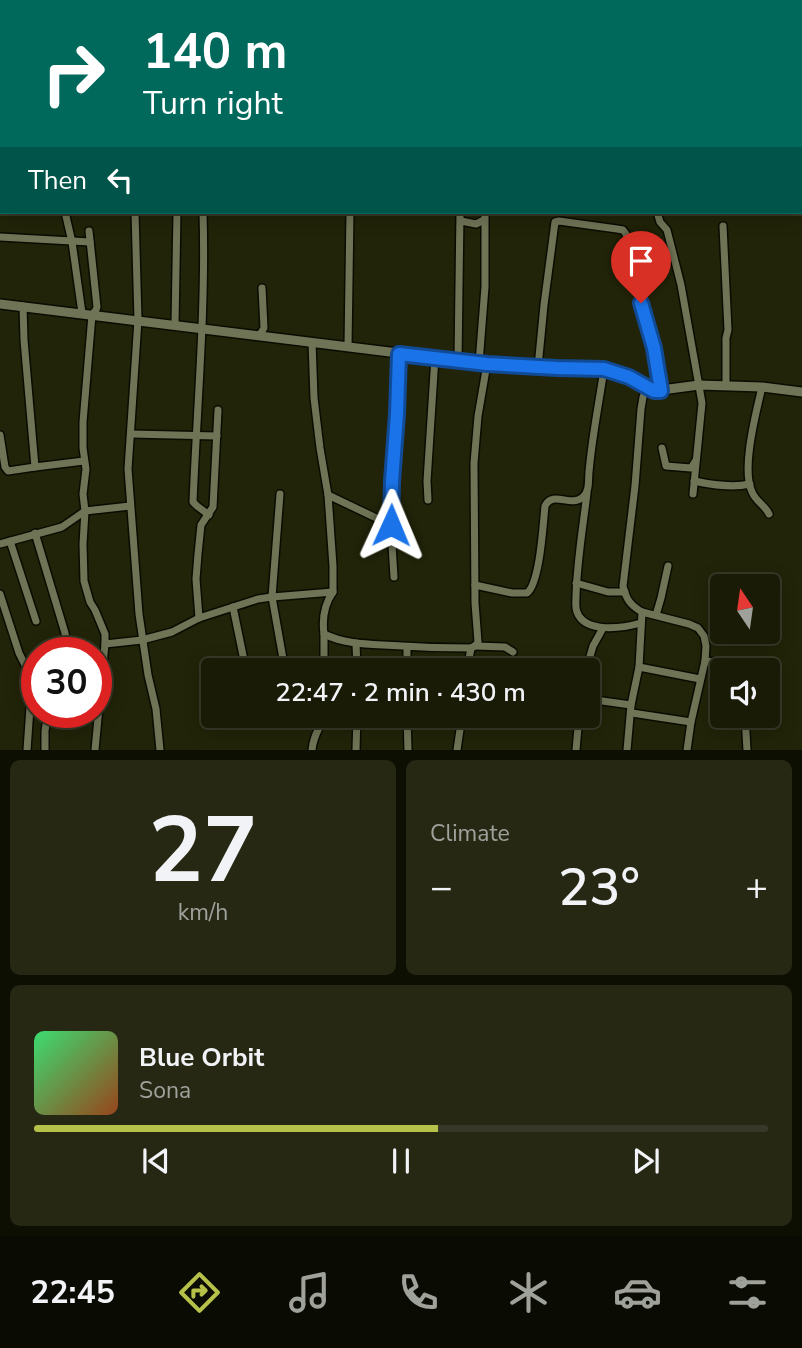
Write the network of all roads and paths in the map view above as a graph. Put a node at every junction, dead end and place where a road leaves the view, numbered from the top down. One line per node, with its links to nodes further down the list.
1 (65, 214): 13 (street)
2 (135, 214): 19 (street)
3 (177, 214): 20 (street)
4 (203, 214): 21 (street)
5 (350, 214): 24 (street)
6 (460, 214): 9 (street)
7 (658, 214): 31 (street)
8 (485, 216): 9 (street); 28 (street)
9 (461, 221): 27 (street)
10 (723, 226): 32 (street)
11 (89, 230): 14 (street)
12 (0, 237): 13 (street)
13 (72, 242): 14 (street); 18 (street)
14 (90, 242): 18 (street)
15 (262, 288): 22 (street)
16 (0, 304): 17 (street)
17 (23, 306): 18 (street); 45 (street)
18 (87, 314): 19 (street); 44 (street)
19 (138, 320): 20 (street); 38 (street)
20 (175, 326): 21 (street)
21 (203, 329): 22 (street); 39 (street)
22 (259, 335): 23 (street)
23 (312, 342): 24 (street); 51 (street)
24 (348, 346): 25 (street)
25 (399, 354): 26 (street); 57 (street)
26 (435, 357): 27 (street); 52 (street)
27 (458, 360): 28 (street)
28 (483, 364): 29 (street); 64 (street)
29 (538, 367): 30 (street); 35 (street)
30 (604, 369): 34 (street); 48 (street)
31 (699, 385): 32 (street); 35 (street); 43 (street)
32 (726, 385): 33 (street)
33 (761, 387): 36 (street); 47 (street)
34 (647, 388): 35 (street); 66 (street)
35 (661, 391)
36 (802, 391)
37 (218, 410): 41 (street)
38 (131, 434): 39 (street); 53 (street)
39 (196, 434): 41 (street); 56 (street)
40 (0, 436): 45 (street)
41 (216, 436): 56 (street)
42 (662, 448): 43 (street)
43 (697, 460): 46 (street)
44 (84, 461): 45 (street); 54 (street)
45 (35, 467)
46 (694, 481): 47 (street); 50 (street)
47 (750, 484): 55 (street)
48 (587, 492): 63 (street); 64 (street)
49 (279, 494): 68 (street)
50 (693, 494)
51 (328, 495): 57 (street); 65 (street)
52 (428, 500)
53 (130, 506): 54 (street); 79 (street)
54 (85, 512): 58 (street); 78 (street)
55 (769, 514)
56 (209, 515): 72 (street)
57 (391, 525): 62 (street)
58 (35, 533): 59 (street); 77 (street)
59 (10, 541): 60 (street); 73 (street)
60 (0, 544)
61 (668, 566): 71 (street)
62 (394, 577)
63 (576, 583): 66 (street); 75 (street)
64 (475, 585): 83 (street)
65 (333, 592): 68 (street); 76 (street)
66 (625, 593): 70 (street)
67 (0, 594): 85 (street)
68 (272, 597): 69 (street); 87 (street)
69 (233, 607): 72 (street); 86 (street)
70 (642, 612): 71 (street); 74 (street)
71 (656, 615): 93 (street)
72 (199, 618): 79 (street)
73 (36, 621)
74 (641, 623): 75 (street); 95 (street)
75 (603, 628): 92 (street)
76 (324, 634): 81 (street); 88 (street)
77 (66, 637)
78 (104, 637)
79 (142, 640): 80 (street); 112 (street)
80 (112, 642)
81 (356, 643): 82 (street); 89 (street)
82 (407, 647): 83 (street); 90 (street)
83 (473, 647): 84 (street); 91 (street)
84 (513, 652)
85 (21, 657)
86 (244, 658)
87 (283, 658)
88 (324, 658)
89 (357, 658)
90 (407, 658)
91 (470, 658)
92 (590, 658)
93 (705, 661): 94 (street); 96 (street)
94 (710, 661)
95 (639, 667): 96 (street); 98 (street)
96 (700, 679): 99 (street)
97 (600, 702): 98 (street)
98 (631, 709): 99 (street); 118 (street)
99 (691, 722): 119 (street)
100 (30, 728): 109 (street)
101 (46, 728): 110 (street)
102 (96, 728): 111 (street)
103 (319, 728): 113 (street)
104 (357, 728): 114 (street)
105 (407, 728): 115 (street)
106 (460, 728): 116 (street)
107 (578, 728): 117 (street)
108 (746, 728): 120 (street)
109 (27, 750)
110 (45, 750)
111 (95, 750)
112 (160, 750)
113 (312, 750)
114 (356, 750)
115 (408, 750)
116 (457, 750)
117 (576, 750)
118 (627, 750)
119 (687, 750)
120 (747, 750)

